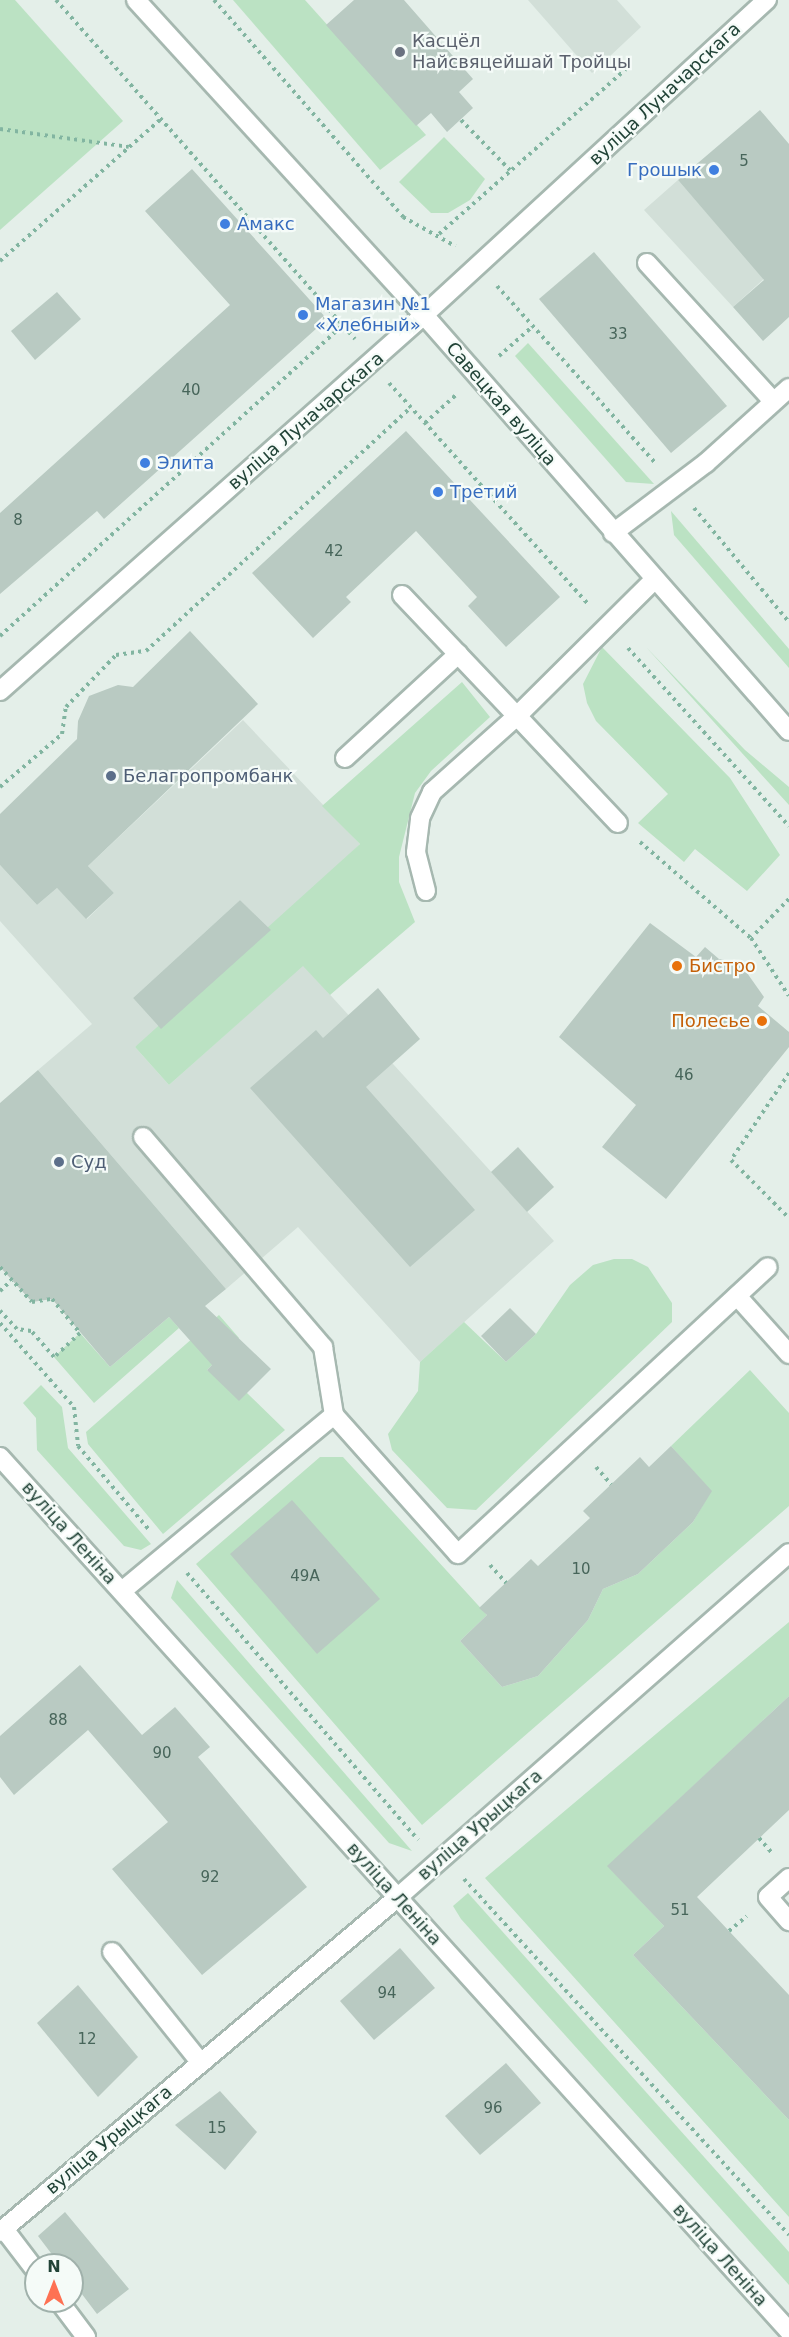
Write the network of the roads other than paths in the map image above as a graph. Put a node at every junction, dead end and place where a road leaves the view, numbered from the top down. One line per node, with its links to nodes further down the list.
1 (136, 0): 4 (street, Савецкая вуліца)
2 (767, 0): 4 (street, вуліца Луначарскага)
3 (647, 263): 6 (street)
4 (424, 315): 7 (street, Савецкая вуліца); 11 (street, вуліца Луначарскага)
5 (789, 388): 6 (street)
6 (773, 401): 7 (street)
7 (614, 532): 8 (street, Савецкая вуліца)
8 (654, 580): 12 (street); 13 (street, Савецкая вуліца)
9 (402, 595): 10 (street)
10 (458, 654): 12 (street); 14 (street)
11 (0, 691)
12 (517, 716): 15 (street); 16 (street)
13 (789, 731)
14 (345, 758)
15 (618, 824)
16 (426, 891)
17 (143, 1137): 21 (street)
18 (768, 1267): 19 (street)
19 (737, 1296): 20 (street); 21 (street)
20 (789, 1354)
21 (334, 1414): 24 (street)
22 (0, 1457): 24 (street, вуліца Леніна)
23 (789, 1553): 26 (street, вуліца Урыцкага)
24 (122, 1591): 26 (street, вуліца Леніна)
25 (789, 1878): 27 (street)
26 (397, 1898): 29 (street, вуліца Урыцкага); 33 (street, вуліца Леніна)
27 (789, 1921)
28 (112, 1952): 29 (street)
29 (201, 2063): 30 (street, вуліца Урыцкага)
30 (2, 2230): 31 (street)
31 (24, 2257)
32 (67, 2313): 34 (street)
33 (789, 2331)
34 (86, 2337)

